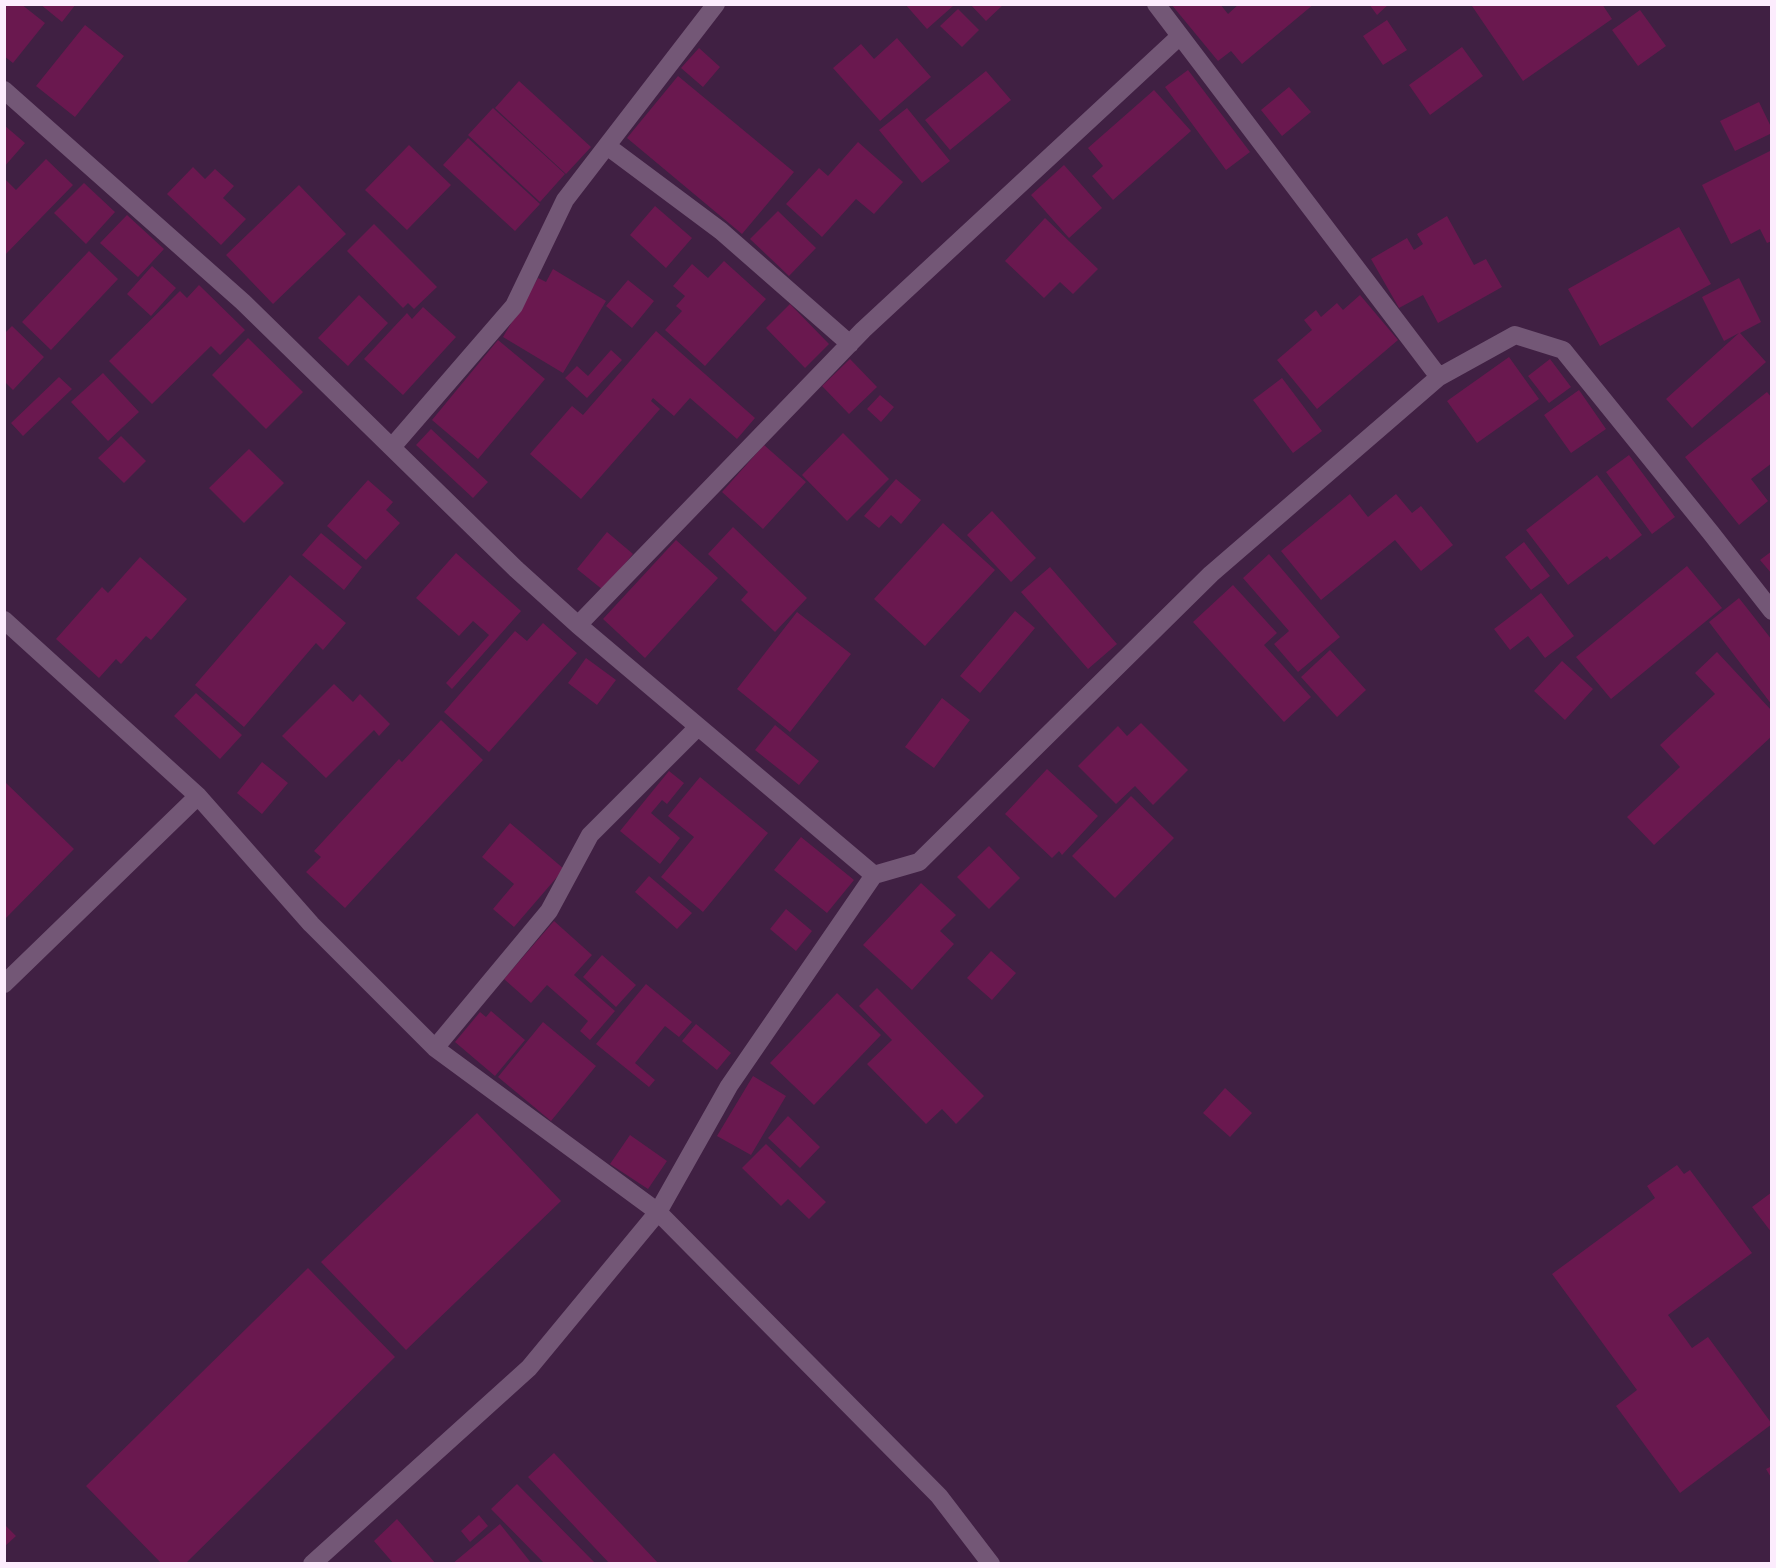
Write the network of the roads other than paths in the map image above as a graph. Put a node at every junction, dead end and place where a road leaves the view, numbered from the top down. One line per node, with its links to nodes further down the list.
1 (716, 4): 5 (street)
2 (1156, 4): 3 (street)
3 (1180, 36): 6 (street); 7 (street)
4 (4, 90): 8 (street)
5 (607, 146): 6 (street); 8 (street)
6 (849, 344): 11 (street)
7 (1439, 377): 9 (street); 14 (street)
8 (392, 447): 11 (street)
9 (1772, 611)
10 (4, 620): 13 (street)
11 (578, 625): 12 (street)
12 (698, 727): 14 (street); 16 (street)
13 (198, 796): 15 (street); 16 (street)
14 (874, 875): 17 (street)
15 (4, 984)
16 (435, 1048): 17 (street)
17 (658, 1212): 18 (street); 19 (street)
18 (312, 1563)
19 (992, 1563)

